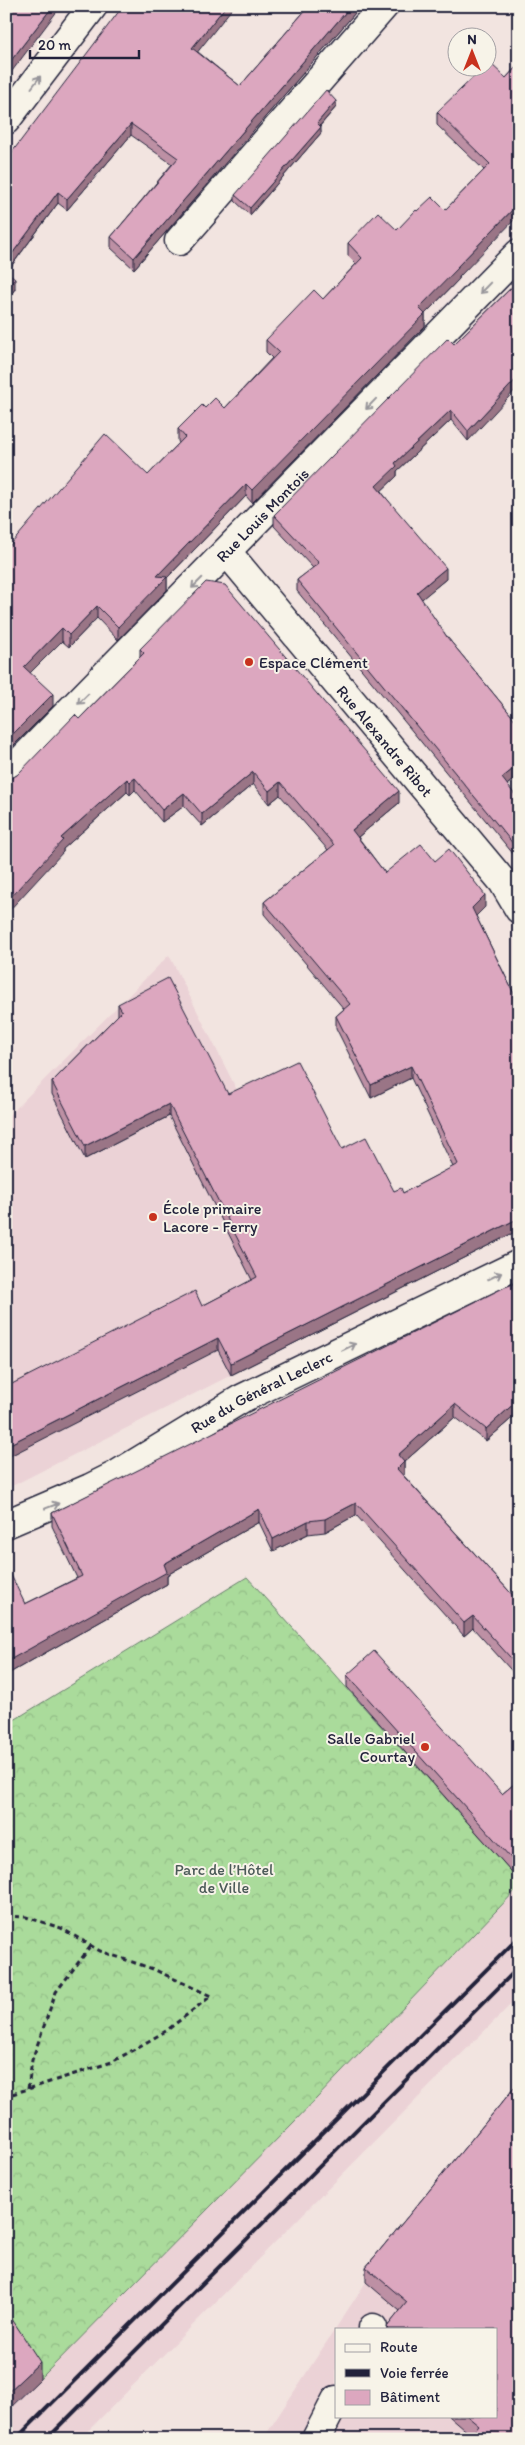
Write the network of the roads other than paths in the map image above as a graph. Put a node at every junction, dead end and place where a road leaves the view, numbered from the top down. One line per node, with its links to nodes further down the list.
1 (93, 6): 3 (street, one-way to 1)
2 (384, 6): 4 (street)
3 (6, 120)
4 (180, 241)
5 (519, 253): 6 (street, Rue Louis Montois, one-way to 6)
6 (227, 552): 7 (street, Rue Louis Montois, one-way to 7); 8 (street, Rue Alexandre Ribot)
7 (6, 776)
8 (519, 909)
9 (519, 1264): 10 (street, Rue du Général Leclerc, one-way to 9)
10 (6, 1524)
11 (335, 2402): 12 (street)
12 (316, 2439)

